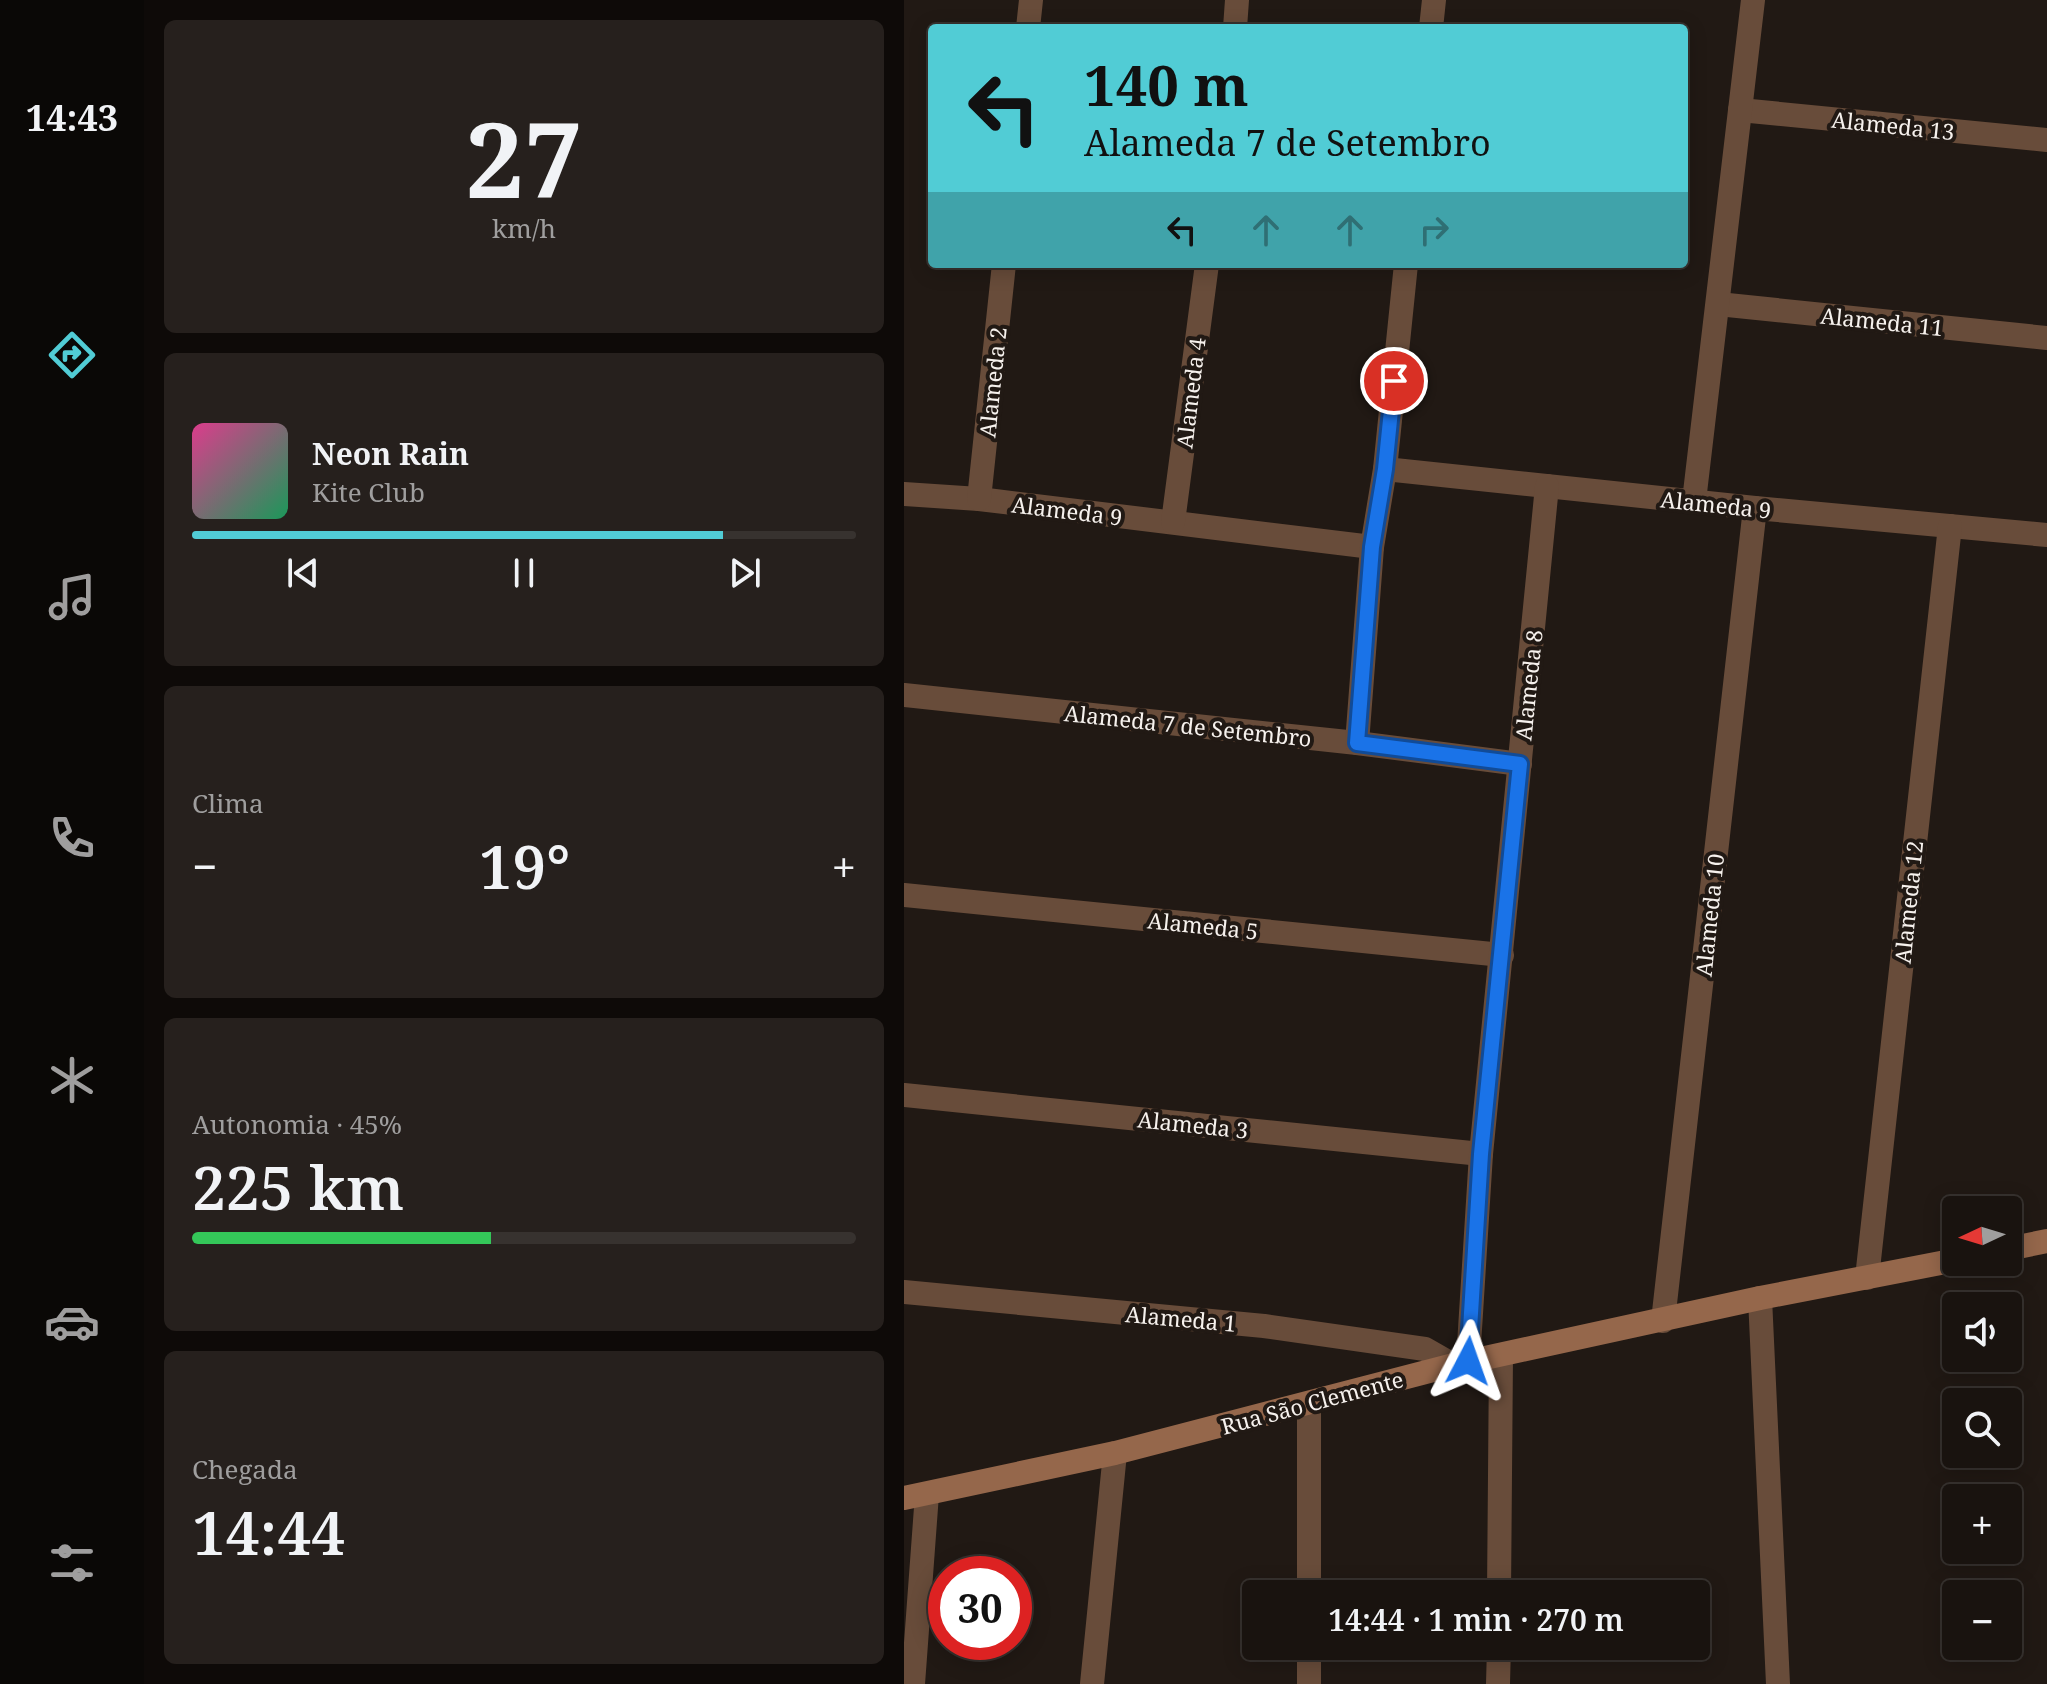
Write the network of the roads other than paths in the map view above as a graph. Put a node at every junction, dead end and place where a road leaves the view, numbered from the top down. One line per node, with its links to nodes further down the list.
1 (1031, 0): 5 (street)
2 (1237, 0): 6 (street)
3 (1434, 0): 7 (street)
4 (1753, 0): 8 (street)
5 (1028, 24)
6 (1235, 24)
7 (1431, 24)
8 (1740, 110): 9 (street, Alameda 13); 13 (street)
9 (2047, 140)
10 (1004, 268): 18 (street, Alameda 2)
11 (1206, 268): 21 (street, Alameda 4)
12 (1406, 268): 15 (street)
13 (1718, 304): 14 (street, Alameda 11); 19 (street)
14 (2047, 338)
15 (1385, 469): 16 (street, Alameda 9); 24 (street)
16 (1547, 486): 19 (street, Alameda 9); 27 (street, Alameda 8)
17 (904, 494): 18 (street, Alameda 9)
18 (979, 499): 21 (street, Alameda 9)
19 (1694, 501): 20 (street, Alameda 9)
20 (1755, 508): 22 (street, Alameda 9); 38 (street, Alameda 10)
21 (1173, 522): 24 (street, Alameda 9)
22 (1950, 526): 23 (street, Alameda 9); 35 (street, Alameda 12)
23 (2047, 535)
24 (1372, 547): 26 (street)
25 (904, 695): 26 (street, Alameda 7 de Setembro)
26 (1357, 743): 27 (street, Alameda 7 de Setembro)
27 (1520, 764): 29 (street, Alameda 8)
28 (904, 895): 29 (street, Alameda 5)
29 (1502, 955): 31 (street, Alameda 8)
30 (904, 1095): 31 (street, Alameda 3)
31 (1481, 1154): 40 (street, Alameda 8)
32 (2047, 1241): 33 (main road)
33 (2022, 1246)
34 (1942, 1263): 35 (main road, Rua São Clemente)
35 (1867, 1278): 37 (main road, Rua São Clemente)
36 (904, 1292): 40 (street, Alameda 1)
37 (1760, 1298): 38 (main road, Rua São Clemente); 52 (street)
38 (1663, 1321): 39 (main road, Rua São Clemente)
39 (1501, 1356): 40 (main road, Rua São Clemente); 45 (street)
40 (1460, 1363): 41 (main road, Rua São Clemente)
41 (1309, 1404): 42 (main road, Rua São Clemente); 44 (street)
42 (1115, 1453): 43 (main road, Rua São Clemente); 49 (street)
43 (915, 1496): 48 (street)
44 (1309, 1580)
45 (1499, 1580)
46 (1309, 1660): 50 (street)
47 (1499, 1660): 51 (street)
48 (913, 1684)
49 (1092, 1684)
50 (1309, 1684)
51 (1498, 1684)
52 (1778, 1684)

